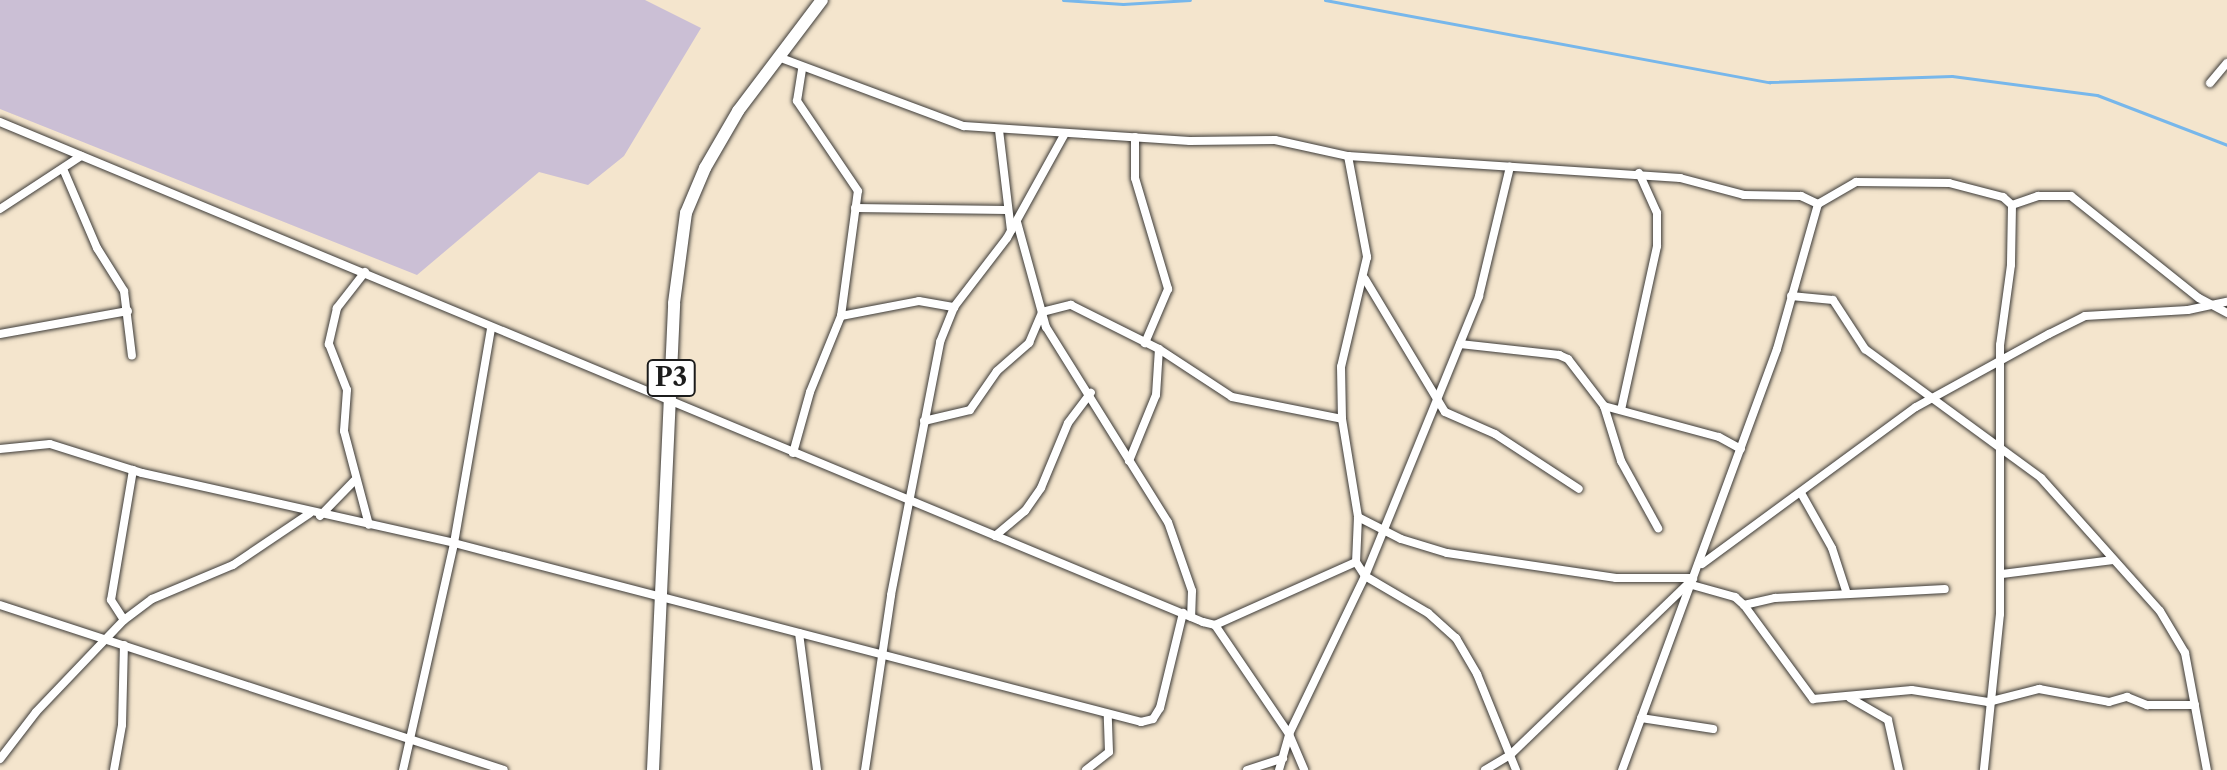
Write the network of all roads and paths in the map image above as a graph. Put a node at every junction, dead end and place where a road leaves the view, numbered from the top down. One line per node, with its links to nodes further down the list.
1 (822, 0): 2 (main road, P3)
2 (778, 57): 4 (street); 40 (main road, P3)
3 (2227, 63): 5 (street)
4 (802, 68): 7 (street); 17 (street)
5 (2210, 83)
6 (0, 122): 10 (street)
7 (999, 130): 8 (street); 19 (street)
8 (1064, 135): 9 (street); 20 (street)
9 (1135, 137): 11 (street); 34 (street)
10 (81, 156): 13 (street); 22 (street)
11 (1348, 156): 12 (street); 23 (street)
12 (1510, 167): 14 (street); 35 (street)
13 (64, 171): 18 (street); 28 (street)
14 (1639, 173): 15 (street); 44 (street)
15 (1818, 204): 16 (street); 24 (street)
16 (2012, 205): 26 (street); 38 (street)
17 (855, 208): 19 (street); 31 (street)
18 (0, 209)
19 (1007, 210): 21 (street)
20 (1016, 221): 21 (street); 29 (street)
21 (1011, 231): 27 (street)
22 (365, 272): 32 (street); 53 (street)
23 (1365, 279): 42 (street); 45 (street)
24 (1791, 296): 41 (street); 49 (street)
25 (2227, 302): 26 (street)
26 (2211, 305): 30 (street); 38 (street)
27 (954, 307): 31 (street); 46 (street)
28 (128, 311): 33 (street); 37 (street)
29 (1042, 312): 34 (street); 39 (street); 46 (street)
30 (2227, 313)
31 (841, 316): 50 (street)
32 (491, 328): 40 (street); 64 (street)
33 (0, 334)
34 (1145, 343): 36 (street)
35 (1460, 344): 42 (street); 43 (street)
36 (1159, 349): 45 (street); 51 (street)
37 (132, 356)
38 (2001, 362): 41 (street); 47 (street)
39 (1091, 393): 51 (street); 63 (street)
40 (670, 399): 50 (street); 73 (main road, P3)
41 (1931, 399): 47 (street); 55 (street)
42 (1438, 401): 54 (street); 61 (street)
43 (1604, 406): 44 (street); 62 (street)
44 (1621, 410): 49 (street)
45 (1342, 419): 59 (street)
46 (924, 421): 56 (street)
47 (1999, 446): 65 (street); 68 (street)
48 (0, 449): 52 (street)
49 (1741, 449): 67 (street)
50 (793, 453): 56 (street)
51 (1129, 461): 76 (street)
52 (133, 470): 57 (street); 77 (street)
53 (354, 481): 58 (street); 60 (street)
54 (1579, 489)
55 (1801, 493): 67 (street); 72 (street)
56 (908, 499): 63 (street); 82 (street)
57 (309, 514): 58 (street); 77 (street)
58 (320, 516): 60 (street)
59 (1358, 517): 61 (street); 66 (street)
60 (369, 525): 64 (street)
61 (1385, 528): 69 (street); 70 (street)
62 (1658, 528)
63 (995, 536): 76 (street)
64 (454, 543): 73 (street); 90 (street)
65 (2113, 560): 68 (street); 85 (street)
66 (1356, 562): 69 (street); 78 (street)
67 (1700, 565): 70 (street)
68 (2002, 574): 84 (street)
69 (1365, 576): 89 (street); 92 (street)
70 (1692, 581): 75 (street); 87 (street); 92 (street)
71 (1945, 589): 72 (street)
72 (1847, 594): 75 (street)
73 (662, 600): 79 (street); 98 (main road, P3)
74 (0, 605): 80 (street)
75 (1744, 605): 83 (street)
76 (1187, 615): 78 (street); 86 (street)
77 (124, 620): 80 (street)
78 (1215, 625): 89 (street)
79 (799, 633): 82 (street); 99 (street)
80 (107, 639): 81 (street); 93 (street)
81 (124, 645): 90 (street); 95 (street)
82 (881, 653): 86 (street); 100 (street)
83 (1850, 697): 84 (street); 108 (street)
84 (1988, 702): 85 (street); 109 (street)
85 (2195, 705): 110 (street)
86 (1108, 717): 101 (street)
87 (1641, 718): 88 (street); 107 (street)
88 (1713, 729)
89 (1289, 734): 94 (street); 104 (street)
90 (411, 740): 96 (street); 97 (street)
91 (0, 741): 93 (street)
92 (1510, 755): 105 (street); 106 (street)
93 (2, 756)
94 (1283, 758): 102 (street); 103 (street)
95 (114, 770)
96 (403, 770)
97 (504, 770)
98 (653, 770)
99 (817, 770)
100 (865, 770)
101 (1086, 770)
102 (1247, 770)
103 (1279, 770)
104 (1304, 770)
105 (1485, 770)
106 (1516, 770)
107 (1622, 770)
108 (1899, 770)
109 (1984, 770)
110 (2207, 770)

